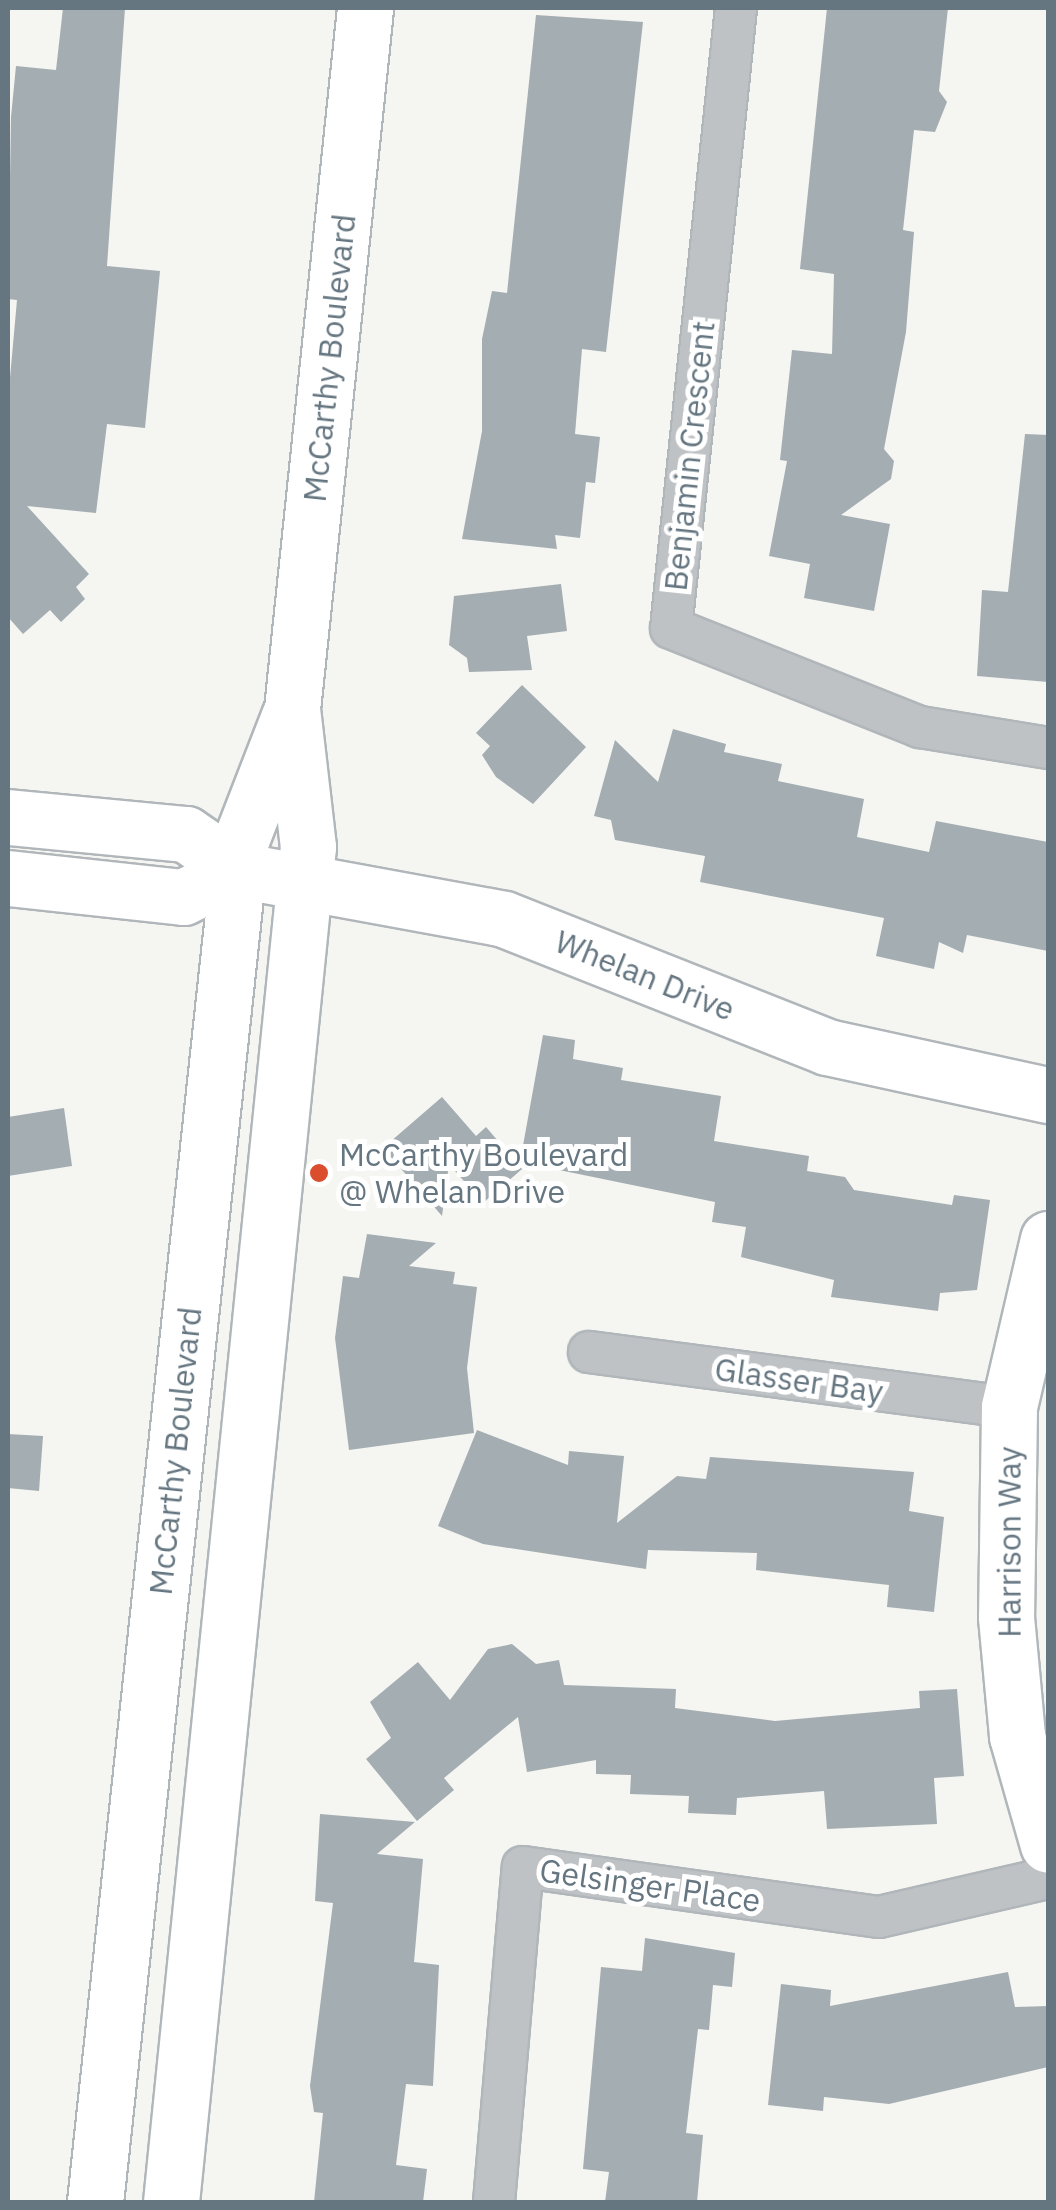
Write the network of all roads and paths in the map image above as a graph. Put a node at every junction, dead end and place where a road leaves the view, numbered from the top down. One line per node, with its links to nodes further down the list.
1 (365, 8): 3 (main road, McCarthy Boulevard)
2 (736, 8): 4 (street, Benjamin Crescent)
3 (292, 709): 6 (main road, McCarthy Boulevard); 8 (main road, McCarthy Boulevard)
4 (1048, 748)
5 (8, 817): 6 (main road, Whelan Drive)
6 (238, 870): 7 (main road); 8 (main road, Whelan Drive); 15 (main road, McCarthy Boulevard)
7 (8, 878)
8 (306, 878): 9 (main road, Whelan Drive); 16 (main road, McCarthy Boulevard)
9 (1048, 1095)
10 (1048, 1238): 12 (main road, Harrison Way)
11 (589, 1352): 12 (street, Glasser Bay)
12 (1008, 1407): 13 (main road, Harrison Way)
13 (1048, 1845)
14 (1048, 1878): 17 (street, Gelsinger Place)
15 (95, 2202)
16 (172, 2202)
17 (494, 2202)

